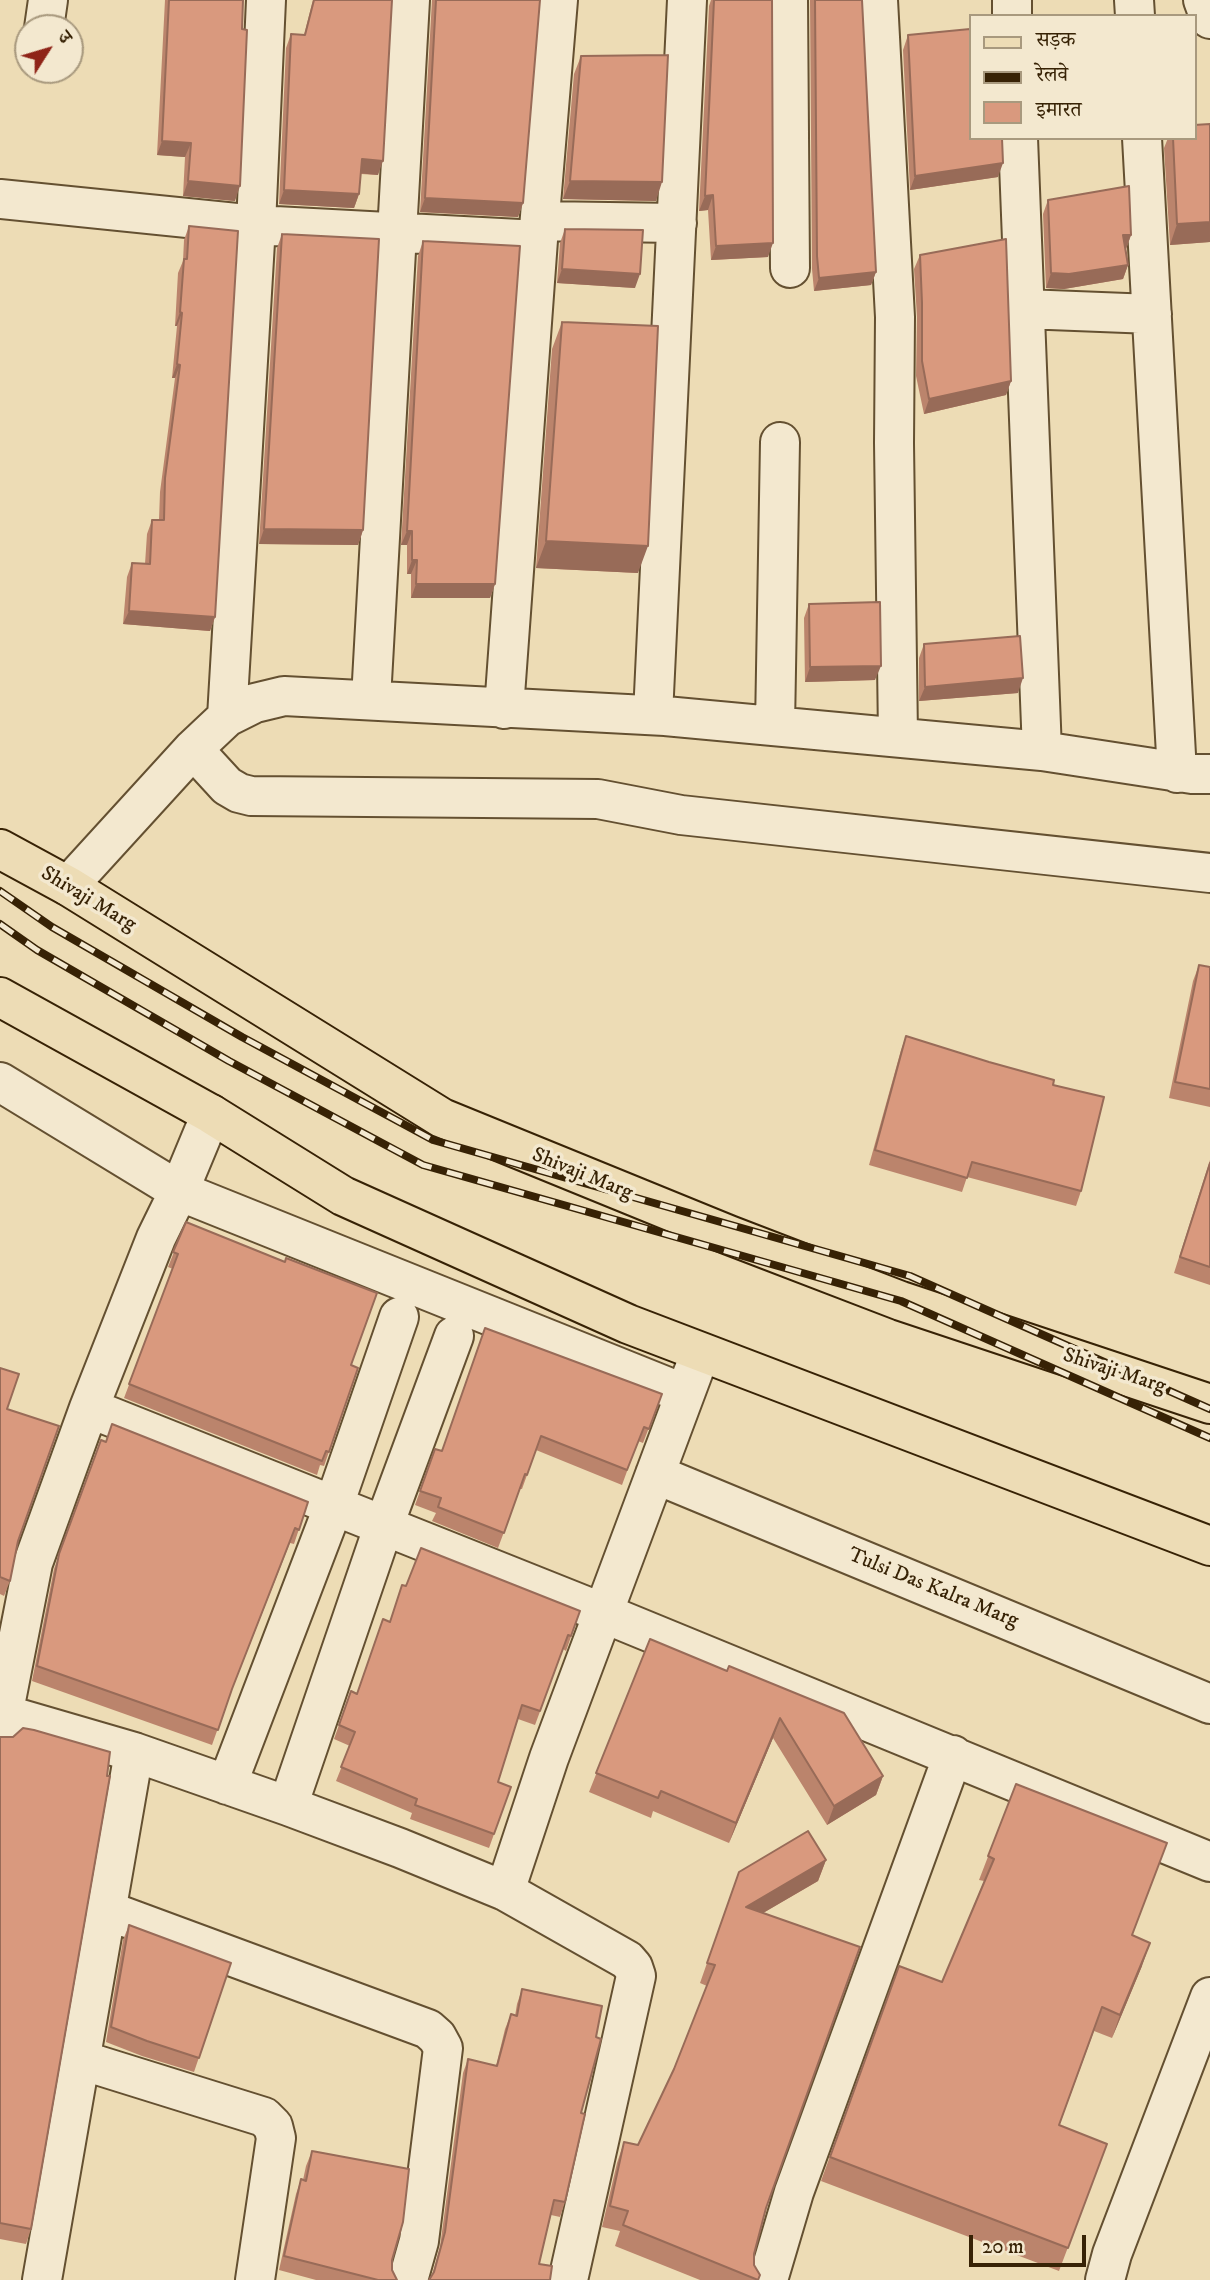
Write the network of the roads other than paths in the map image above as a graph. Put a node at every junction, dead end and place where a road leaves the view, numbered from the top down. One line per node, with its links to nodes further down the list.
1 (266, 0): 13 (street)
2 (410, 0): 15 (street)
3 (558, 0): 14 (street)
4 (687, 0): 12 (street)
5 (788, 0): 16 (street)
6 (1203, 0): 8 (street)
7 (886, 1): 25 (street)
8 (1210, 19)
9 (1018, 140): 17 (street)
10 (1142, 140): 18 (street)
11 (0, 199): 13 (street)
12 (677, 223): 14 (street); 22 (street)
13 (256, 225): 15 (street); 23 (street)
14 (539, 230): 15 (street); 21 (street)
15 (396, 232): 20 (street)
16 (790, 268)
17 (1024, 309): 18 (street); 27 (street)
18 (1152, 314): 28 (street)
19 (780, 442): 24 (street)
20 (371, 699): 21 (street); 23 (street)
21 (504, 709): 22 (street)
22 (653, 715): 24 (street)
23 (227, 717): 26 (street)
24 (775, 726): 25 (street)
25 (898, 736): 27 (street)
26 (193, 749): 30 (street); 31 (street)
27 (1042, 751): 28 (street)
28 (1194, 773)
29 (0, 849): 31 (main road, Shivaji Marg)
30 (1210, 873)
31 (68, 886): 40 (main road, Shivaji Marg)
32 (0, 997): 34 (main road)
33 (0, 1082): 35 (street)
34 (211, 1114): 35 (street); 38 (main road)
35 (178, 1191): 39 (street); 41 (street)
36 (399, 1318): 43 (street)
37 (454, 1336): 44 (street)
38 (702, 1352): 39 (street); 45 (main road)
39 (685, 1394): 42 (street)
40 (1210, 1404)
41 (89, 1408): 43 (street); 48 (street)
42 (655, 1474): 46 (street); 47 (street, Tulsi Das Kalra Marg)
43 (334, 1505): 44 (street); 51 (street)
44 (384, 1525): 46 (street); 52 (street)
45 (1210, 1546)
46 (603, 1613): 50 (street); 54 (street)
47 (1210, 1704)
48 (1, 1719): 49 (street)
49 (134, 1752): 51 (street); 55 (street)
50 (953, 1755): 53 (street); 63 (street)
51 (227, 1784): 52 (street)
52 (288, 1806): 54 (street)
53 (1210, 1862)
54 (505, 1891): 62 (street)
55 (106, 1910): 57 (street); 61 (street)
56 (1210, 1997): 58 (street)
57 (80, 2060): 59 (street); 60 (street)
58 (1196, 2077): 64 (street)
59 (42, 2280)
60 (255, 2280)
61 (408, 2280)
62 (568, 2280)
63 (768, 2280)
64 (1105, 2280)

